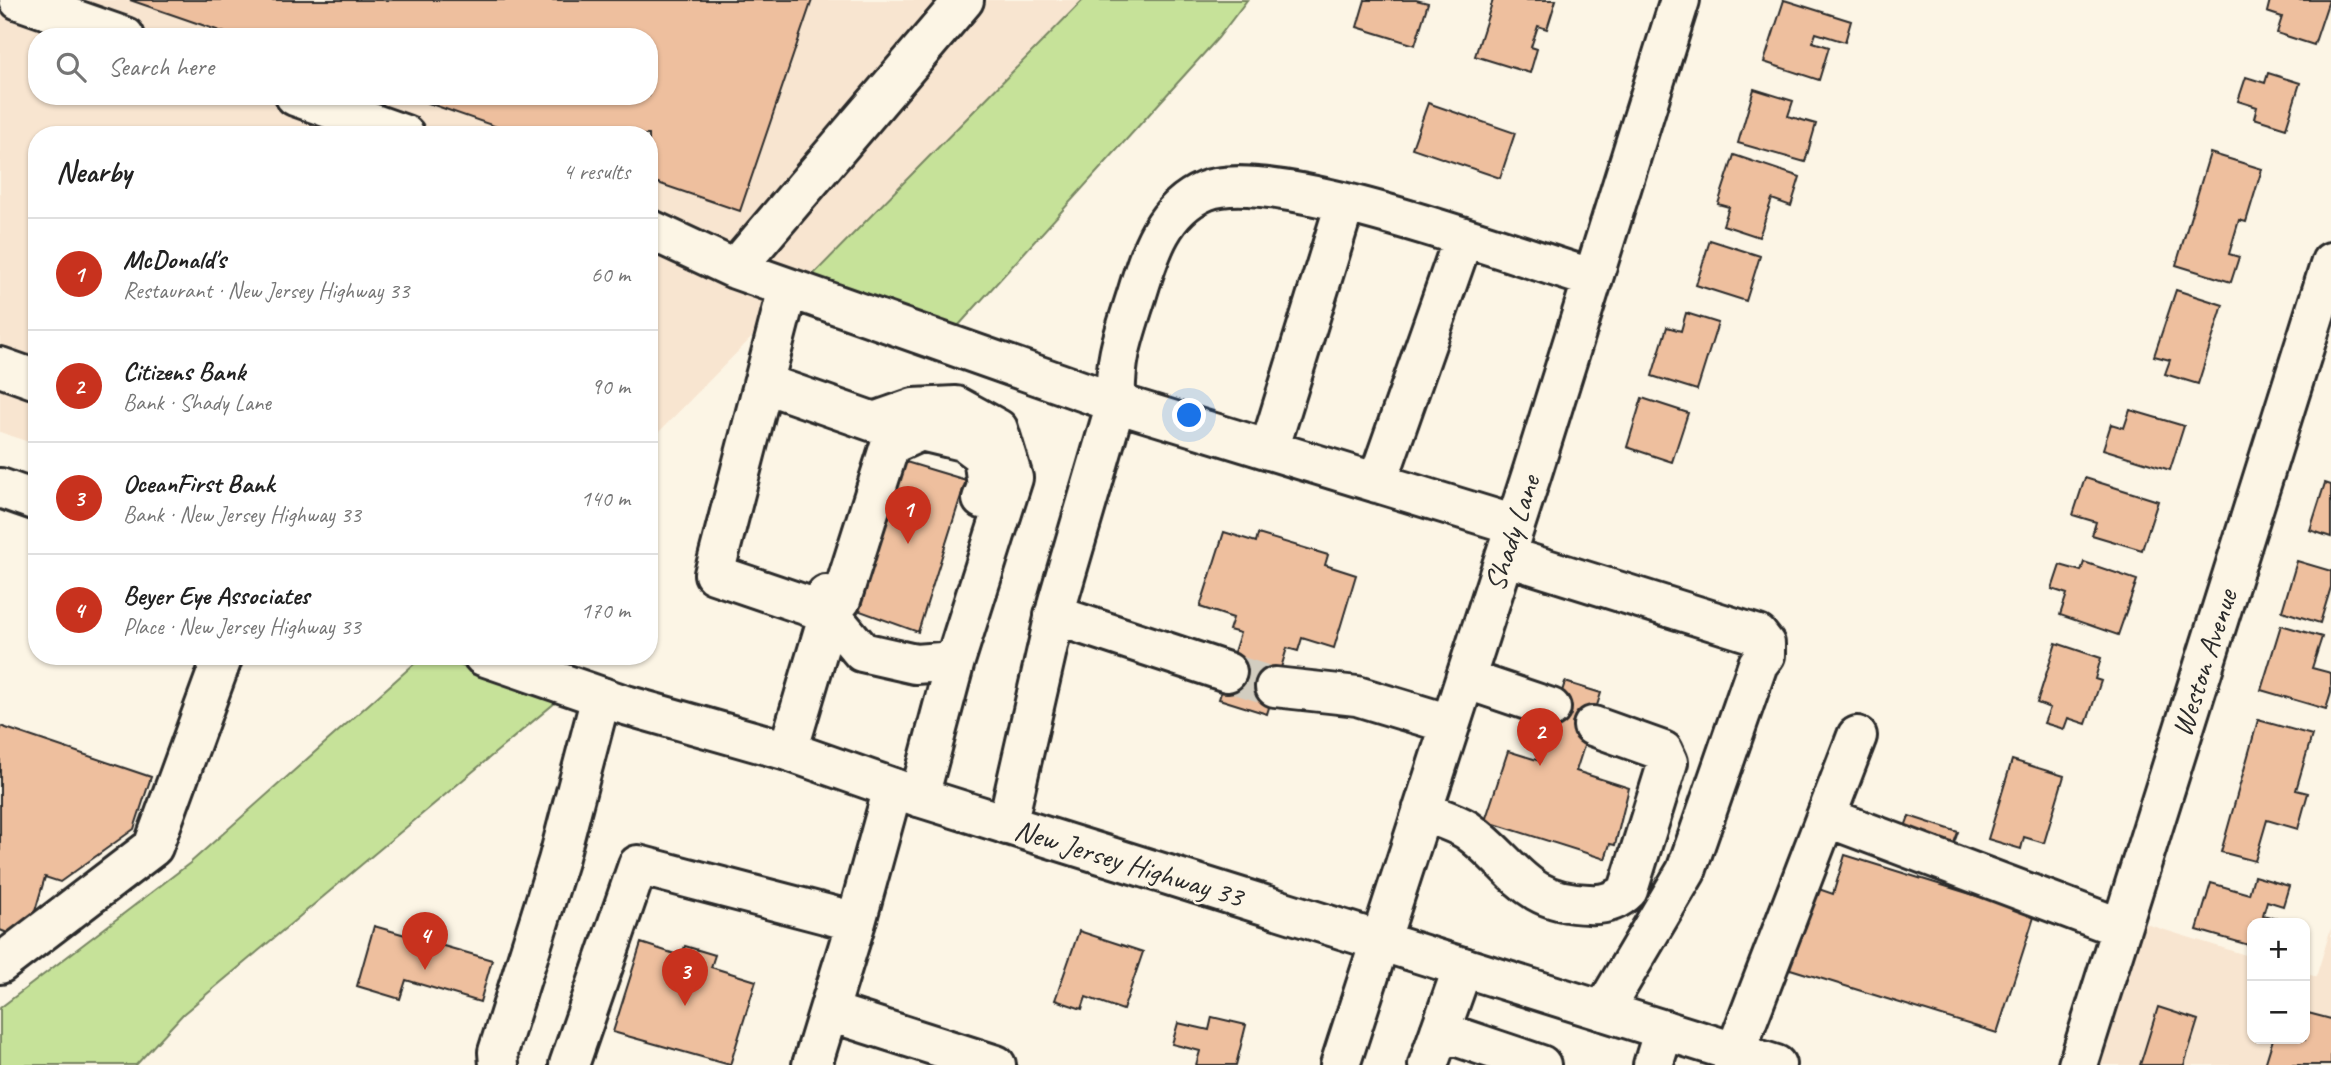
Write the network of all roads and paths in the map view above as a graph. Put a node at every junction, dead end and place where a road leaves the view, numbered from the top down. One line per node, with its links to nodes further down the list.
1 (19, 0): 4 (street)
2 (964, 0): 11 (street)
3 (1680, 0): 12 (street, Shady Lane)
4 (99, 28)
5 (320, 105): 6 (street)
6 (380, 126)
7 (1345, 204): 9 (street); 17 (street); 19 (street)
8 (658, 233): 11 (street)
9 (1462, 239): 12 (street); 20 (street)
10 (2331, 262): 46 (street, Weston Avenue)
11 (735, 269): 13 (street)
12 (1591, 278): 23 (street, Shady Lane)
13 (788, 288): 16 (street); 17 (street)
14 (0, 367): 15 (street)
15 (28, 377)
16 (763, 383): 18 (street); 24 (street)
17 (1116, 403): 19 (street); 25 (street)
18 (874, 422): 24 (street); 26 (street)
19 (1269, 450): 20 (street)
20 (1377, 483): 23 (street)
21 (0, 488): 22 (street)
22 (28, 498)
23 (1510, 540): 31 (street, Shady Lane); 44 (street)
24 (829, 613): 26 (street); 27 (street); 38 (street)
25 (1054, 615): 30 (street); 42 (street)
26 (967, 624): 27 (street)
27 (955, 661): 39 (street)
28 (220, 665): 48 (street)
29 (510, 665): 33 (street, New Jersey Highway 33)
30 (1227, 672)
31 (1465, 680): 34 (street); 35 (street, Shady Lane)
32 (1275, 687): 35 (street)
33 (601, 697): 38 (street, New Jersey Highway 33); 55 (street)
34 (1551, 708)
35 (1450, 724): 40 (street, Shady Lane)
36 (1593, 726): 43 (street)
37 (1857, 736): 41 (street)
38 (788, 751): 39 (street, New Jersey Highway 33)
39 (906, 792): 42 (street, New Jersey Highway 33); 45 (street)
40 (1422, 811): 43 (street); 47 (street, Shady Lane)
41 (1826, 817): 46 (street); 54 (street)
42 (1007, 825): 47 (street, New Jersey Highway 33)
43 (1619, 900): 44 (street)
44 (1668, 901): 50 (street)
45 (856, 922): 51 (street); 56 (street)
46 (2121, 928): 62 (street, Weston Avenue)
47 (1380, 941): 49 (street, New Jersey Highway 33); 59 (street, Shady Lane)
48 (0, 964)
49 (1463, 967): 50 (street, New Jersey Highway 33); 52 (street)
50 (1603, 1011): 53 (street, New Jersey Highway 33)
51 (830, 1012): 57 (street); 58 (street)
52 (1434, 1048): 60 (street)
53 (1658, 1048): 54 (street, New Jersey Highway 33)
54 (1734, 1059): 61 (street, New Jersey Highway 33)
55 (499, 1065)
56 (569, 1065)
57 (812, 1065)
58 (996, 1065)
59 (1340, 1065)
60 (1541, 1065)
61 (1776, 1065)
62 (2078, 1065)

